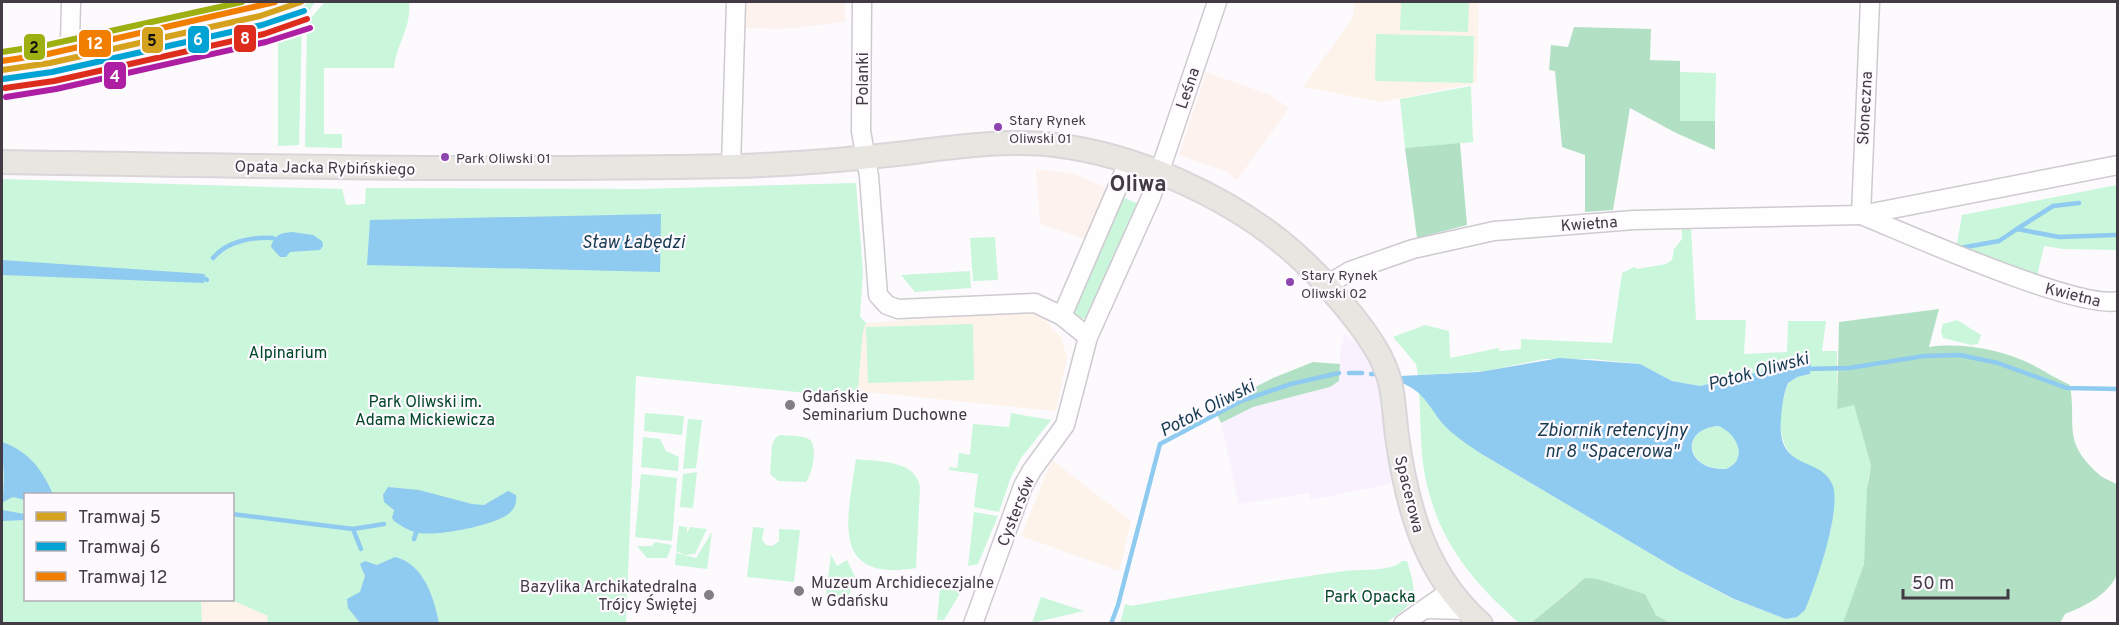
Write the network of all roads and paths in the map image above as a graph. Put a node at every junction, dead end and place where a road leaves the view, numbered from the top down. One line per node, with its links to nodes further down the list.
1 (71, 2): 6 (street)
2 (736, 2): 11 (street)
3 (862, 2): 7 (street, Polanki)
4 (1217, 2): 12 (street, Leśna)
5 (1870, 2): 13 (street, Słoneczna)
6 (70, 41)
7 (865, 157): 9 (main road, Opata Jacka Rybińskiego); 11 (main road, Opata Jacka Rybińskiego); 16 (street, Polanki)
8 (2, 162): 11 (main road, Opata Jacka Rybińskiego)
9 (1128, 163): 12 (main road, Opata Jacka Rybińskiego); 16 (street)
10 (2118, 165): 13 (street, Kwietna)
11 (730, 166)
12 (1158, 174): 14 (main road, Spacerowa); 17 (street, Cystersów)
13 (1861, 215): 14 (street, Kwietna); 15 (street, Kwietna)
14 (1327, 285): 18 (main road, Spacerowa)
15 (2118, 301)
16 (1062, 316): 17 (street)
17 (1088, 337): 21 (street, Cystersów)
18 (1450, 591): 19 (street); 20 (main road, Spacerowa)
19 (1425, 609): 20 (street); 22 (street)
20 (1474, 617)
21 (973, 624)
22 (1403, 624)

